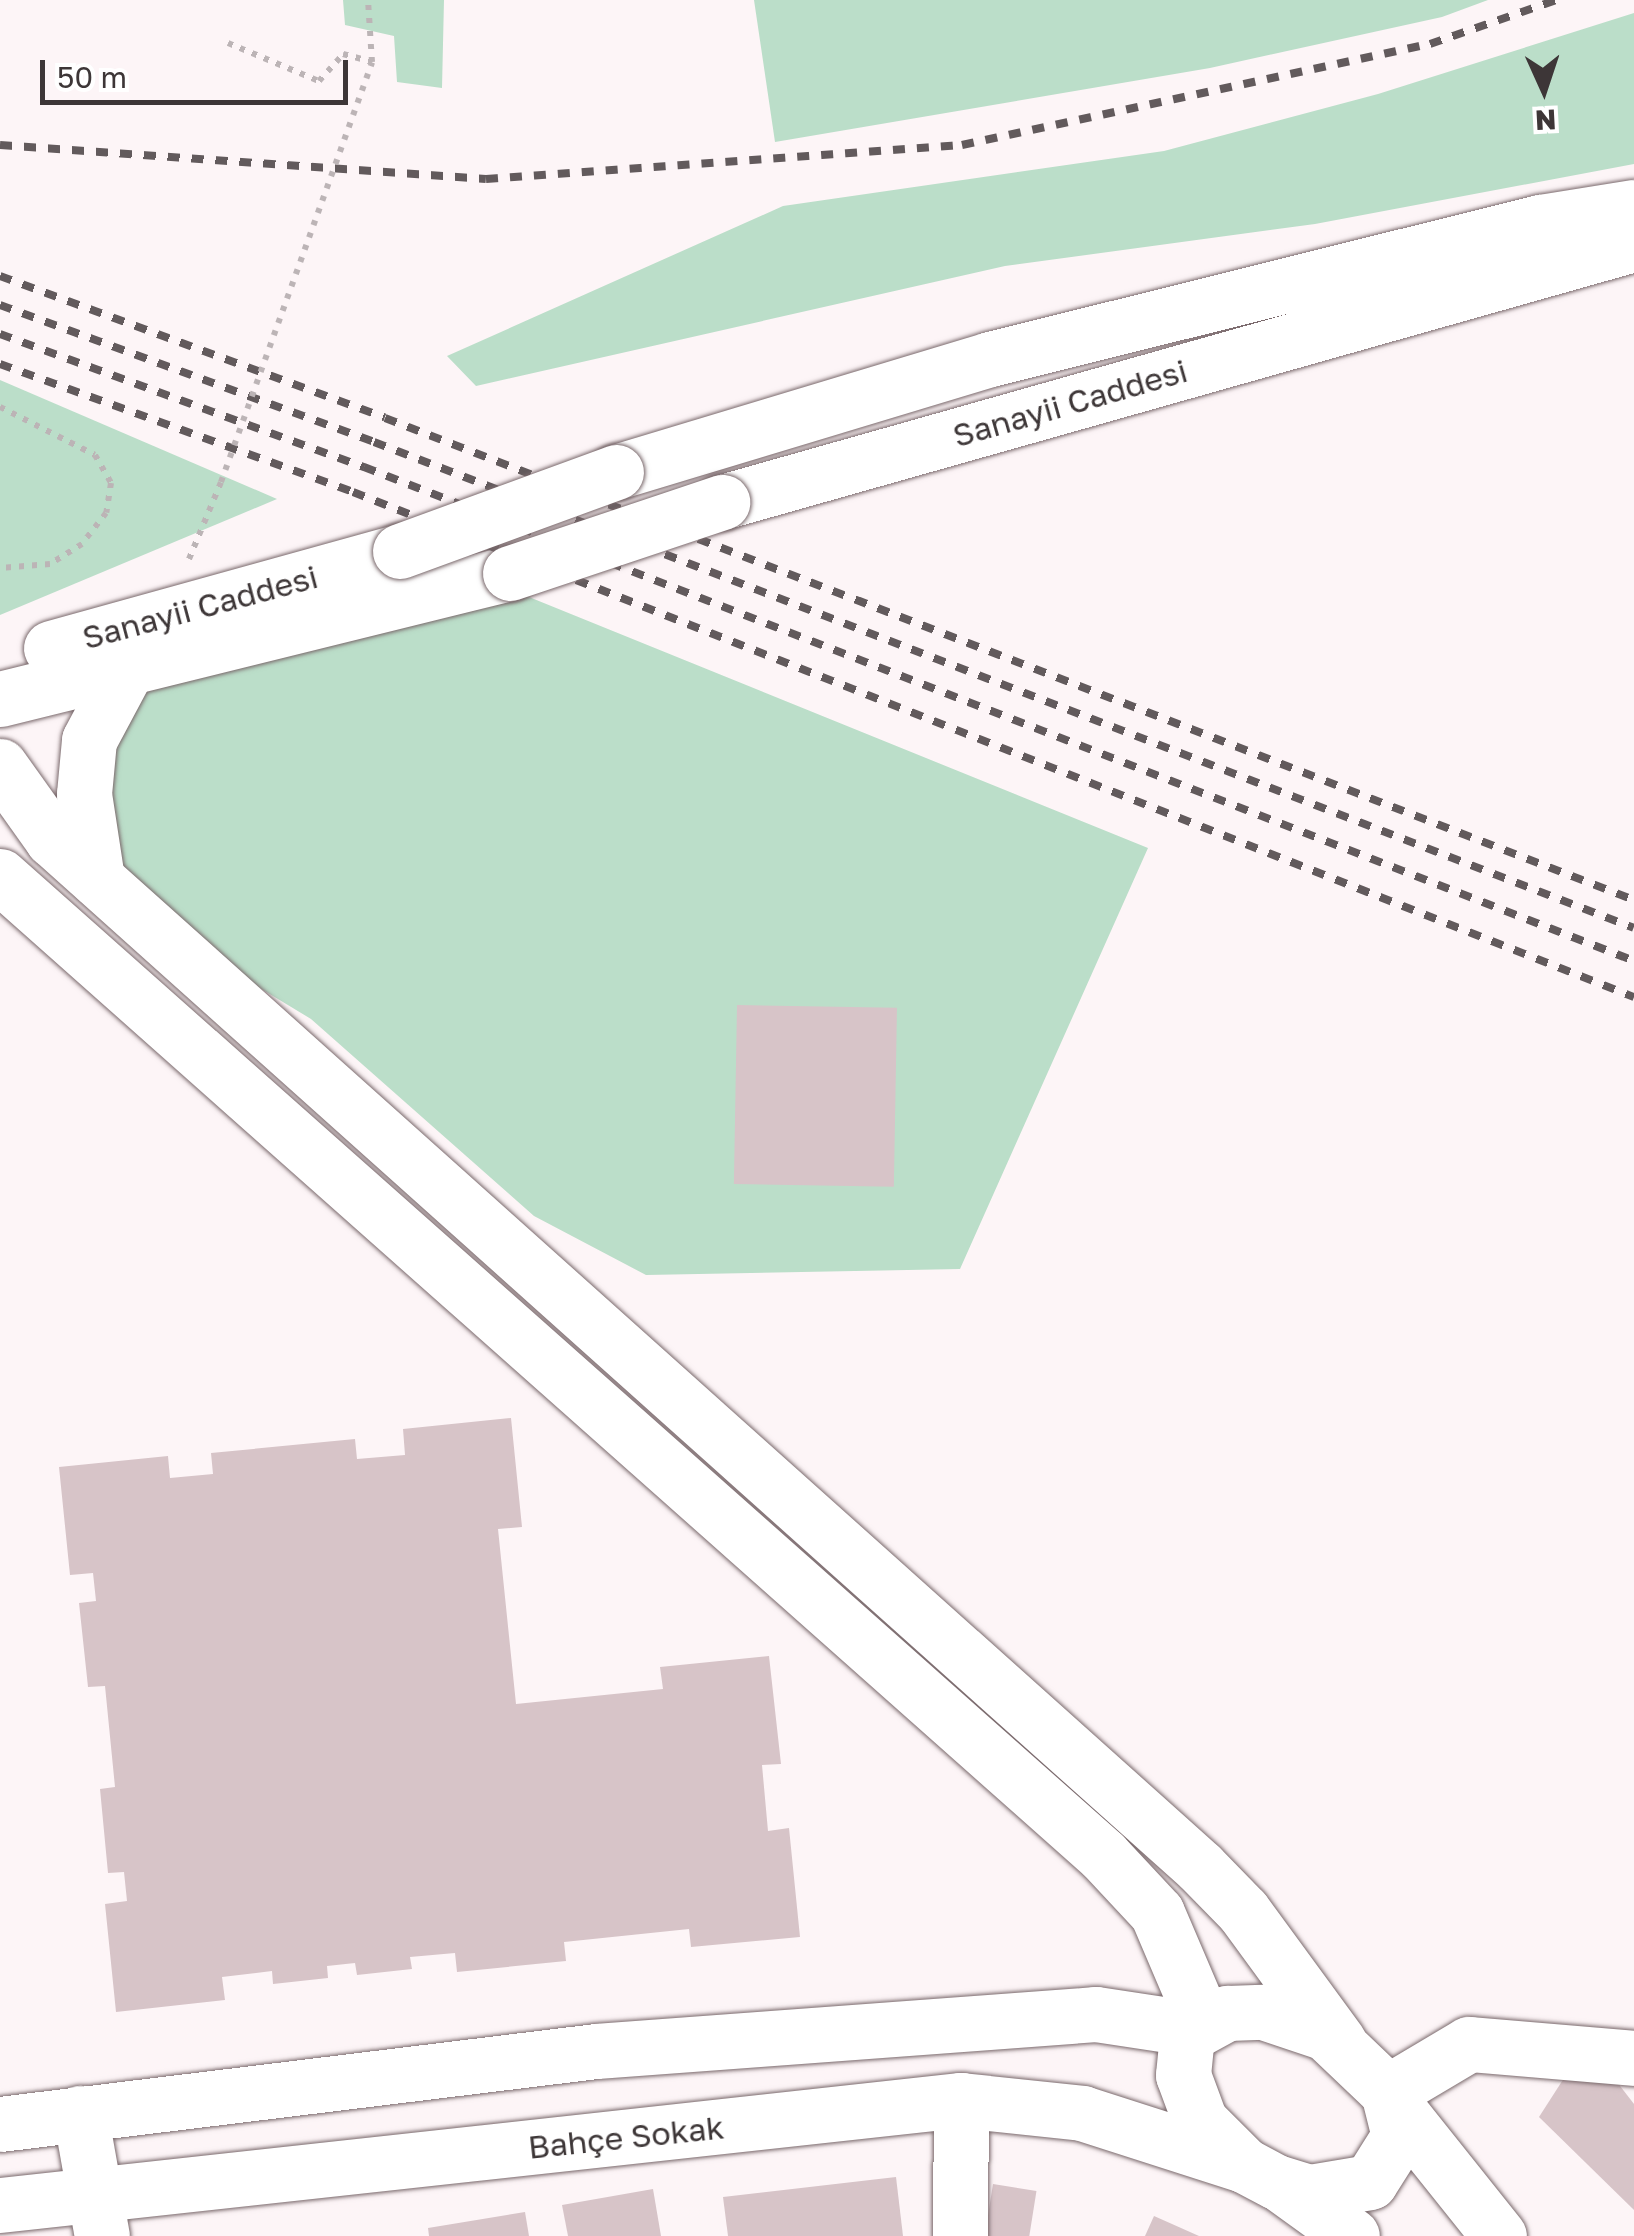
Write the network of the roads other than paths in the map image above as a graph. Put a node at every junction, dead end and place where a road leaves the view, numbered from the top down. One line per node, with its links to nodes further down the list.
1 (1634, 207): 3 (street, Sanayii Caddesi, bridge)
2 (1634, 244): 4 (street, Sanayii Caddesi, bridge)
3 (0, 661)
4 (128, 668): 5 (street, Sanayii Caddesi); 8 (street)
5 (0, 699)
6 (0, 766): 8 (street)
7 (0, 876): 9 (street)
8 (97, 880): 10 (street)
9 (1199, 2025): 10 (street); 14 (street); 16 (street)
10 (1338, 2042): 12 (street)
11 (1634, 2058): 12 (street)
12 (1392, 2099): 16 (street); 21 (street)
13 (961, 2100): 16 (street, Bahçe Sokak); 18 (street, Bahçe Sokak); 19 (street)
14 (80, 2113): 15 (street); 18 (street)
15 (0, 2124)
16 (1260, 2173): 20 (street)
17 (0, 2205): 18 (street, Bahçe Sokak)
18 (98, 2214)
19 (960, 2236)
20 (1352, 2236)
21 (1498, 2236)

